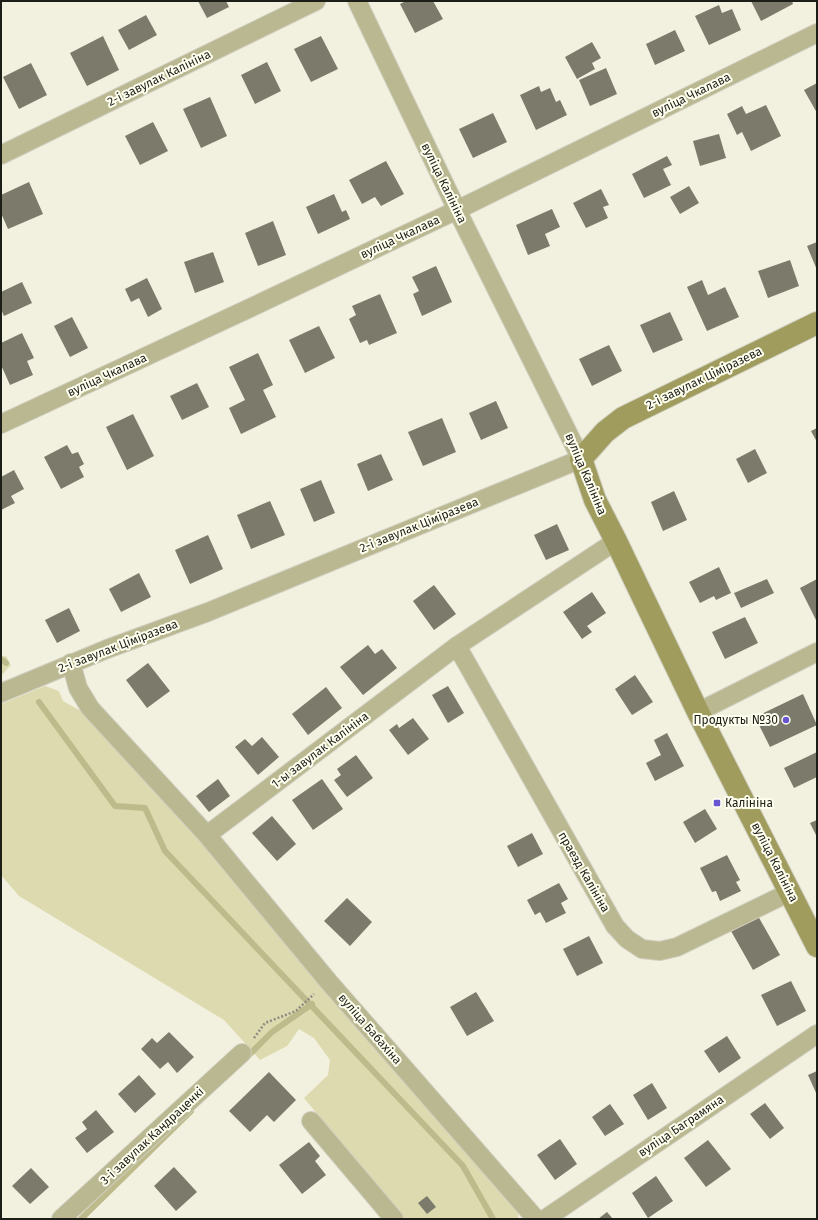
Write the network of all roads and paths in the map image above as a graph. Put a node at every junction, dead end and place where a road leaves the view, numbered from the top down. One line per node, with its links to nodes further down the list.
1 (316, 1): 4 (street, 2-і завулак Калініна)
2 (356, 1): 5 (street, вуліца Калініна)
3 (817, 33): 5 (street, вуліца Чкалава)
4 (1, 155)
5 (457, 210): 7 (street, вуліца Чкалава); 8 (street, вуліца Калініна)
6 (817, 323): 8 (street, 2-і завулак Ціміразева)
7 (1, 424)
8 (581, 459): 9 (street, вуліца Калініна); 12 (street, 2-і завулак Ціміразева)
9 (616, 541): 10 (street, 1-ы завулак Калініна); 14 (street, вуліца Калініна)
10 (456, 646): 15 (street, 1-ы завулак Калініна); 16 (street, праезд Калініна)
11 (817, 652): 14 (street)
12 (72, 663): 13 (street, 2-і завулак Ціміразева); 15 (street)
13 (1, 693)
14 (698, 712): 16 (street, вуліца Калініна)
15 (207, 835): 18 (street, вуліца Бабахіна)
16 (790, 892): 17 (street, вуліца Калініна)
17 (817, 946)
18 (328, 981): 20 (path); 24 (street, вуліца Бабахіна)
19 (817, 1034): 25 (street, вуліца Баграмяна)
20 (242, 1053): 22 (street, 3-і завулак Кандраценкі)
21 (311, 1121): 23 (street)
22 (61, 1219)
23 (394, 1219)
24 (536, 1219)
25 (545, 1219)

